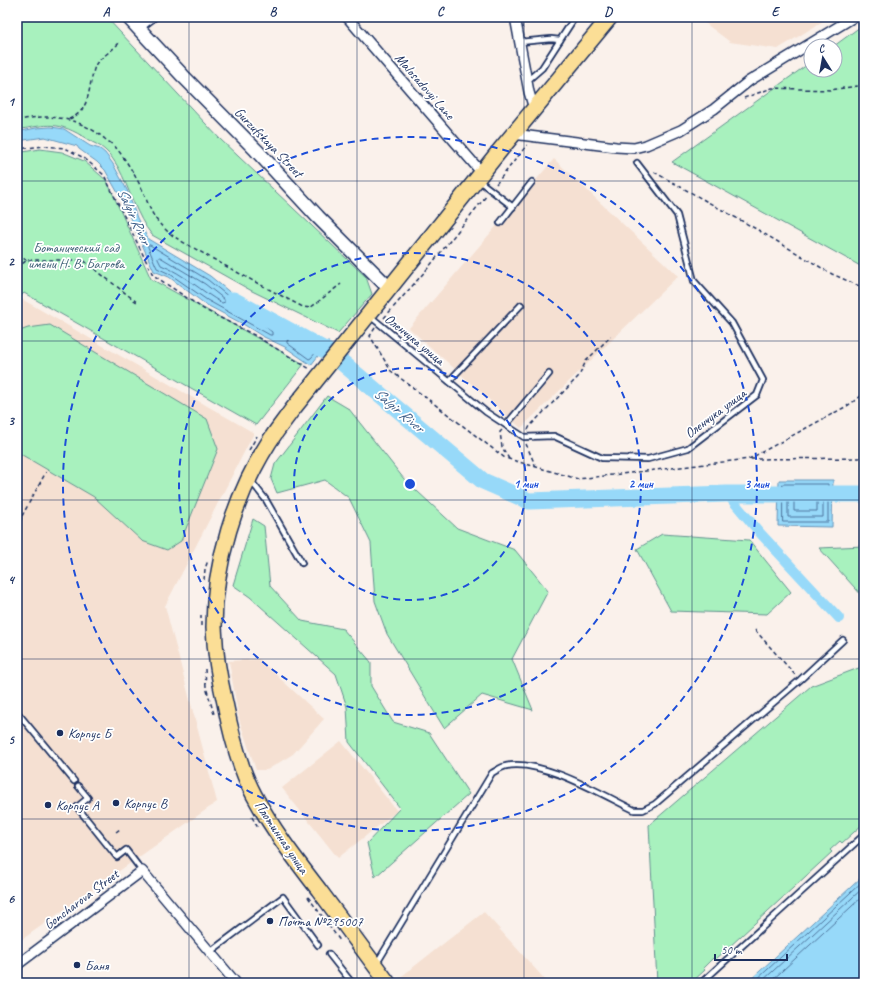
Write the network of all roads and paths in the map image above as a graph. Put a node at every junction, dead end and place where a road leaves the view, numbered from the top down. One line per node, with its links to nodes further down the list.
1 (128, 17): 8 (main road, Gurzufskaya Street)
2 (152, 17): 8 (street)
3 (347, 17): 21 (street, Malosadovyi Lane)
4 (515, 17): 10 (street)
5 (576, 17): 9 (lane)
6 (610, 17): 15 (main road, Плотинная улица)
7 (854, 17): 19 (street)
8 (138, 28): 30 (main road, Gurzufskaya Street)
9 (560, 40): 10 (lane); 12 (lane)
10 (520, 42): 12 (street)
11 (119, 43): 16 (path)
12 (527, 81): 15 (street)
13 (864, 85): 14 (path)
14 (743, 98)
15 (534, 109): 18 (main road, Плотинная улица)
16 (69, 119): 17 (path); 29 (path)
17 (17, 121)
18 (513, 134): 19 (street); 21 (main road, Плотинная улица)
19 (534, 136): 23 (path)
20 (637, 163): 31 (path); 40 (lane, Оленчука улица)
21 (479, 176): 23 (lane); 30 (main road, Плотинная улица)
22 (532, 182): 24 (lane)
23 (491, 190): 24 (lane); 34 (path)
24 (513, 207): 25 (lane)
25 (500, 223)
26 (17, 256): 27 (path)
27 (27, 260): 28 (path); 32 (path)
28 (17, 268)
29 (341, 284)
30 (389, 288): 34 (main road, Плотинная улица)
31 (864, 288)
32 (138, 303)
33 (521, 305): 37 (lane)
34 (373, 319): 37 (lane, Оленчука улица); 42 (path); 46 (main road, Плотинная улица)
35 (611, 336): 40 (path)
36 (549, 374): 39 (lane)
37 (449, 381): 39 (lane, Оленчука улица)
38 (864, 394): 43 (path)
39 (506, 425): 40 (lane, Оленчука улица); 42 (path)
40 (524, 437): 44 (path)
41 (864, 458): 43 (path)
42 (509, 459): 44 (path)
43 (749, 459): 44 (path)
44 (536, 467)
45 (46, 472): 48 (path)
46 (249, 478): 50 (lane); 65 (main road, Плотинная улица)
47 (17, 490): 48 (path)
48 (22, 516): 49 (path)
49 (17, 530)
50 (302, 563)
51 (755, 630): 53 (path)
52 (842, 640): 53 (lane)
53 (800, 680): 65 (lane)
54 (17, 712): 55 (lane)
55 (74, 781)
56 (78, 786): 60 (lane)
57 (120, 829): 58 (path)
58 (116, 832)
59 (864, 835): 69 (lane)
60 (142, 871): 62 (street); 64 (street, Goncharova Street)
61 (318, 945): 62 (lane)
62 (210, 952): 66 (street)
63 (329, 954): 67 (lane)
64 (17, 965)
65 (376, 966): 68 (main road, Плотинная улица)
66 (236, 983)
67 (352, 983)
68 (388, 983)
69 (701, 983)

